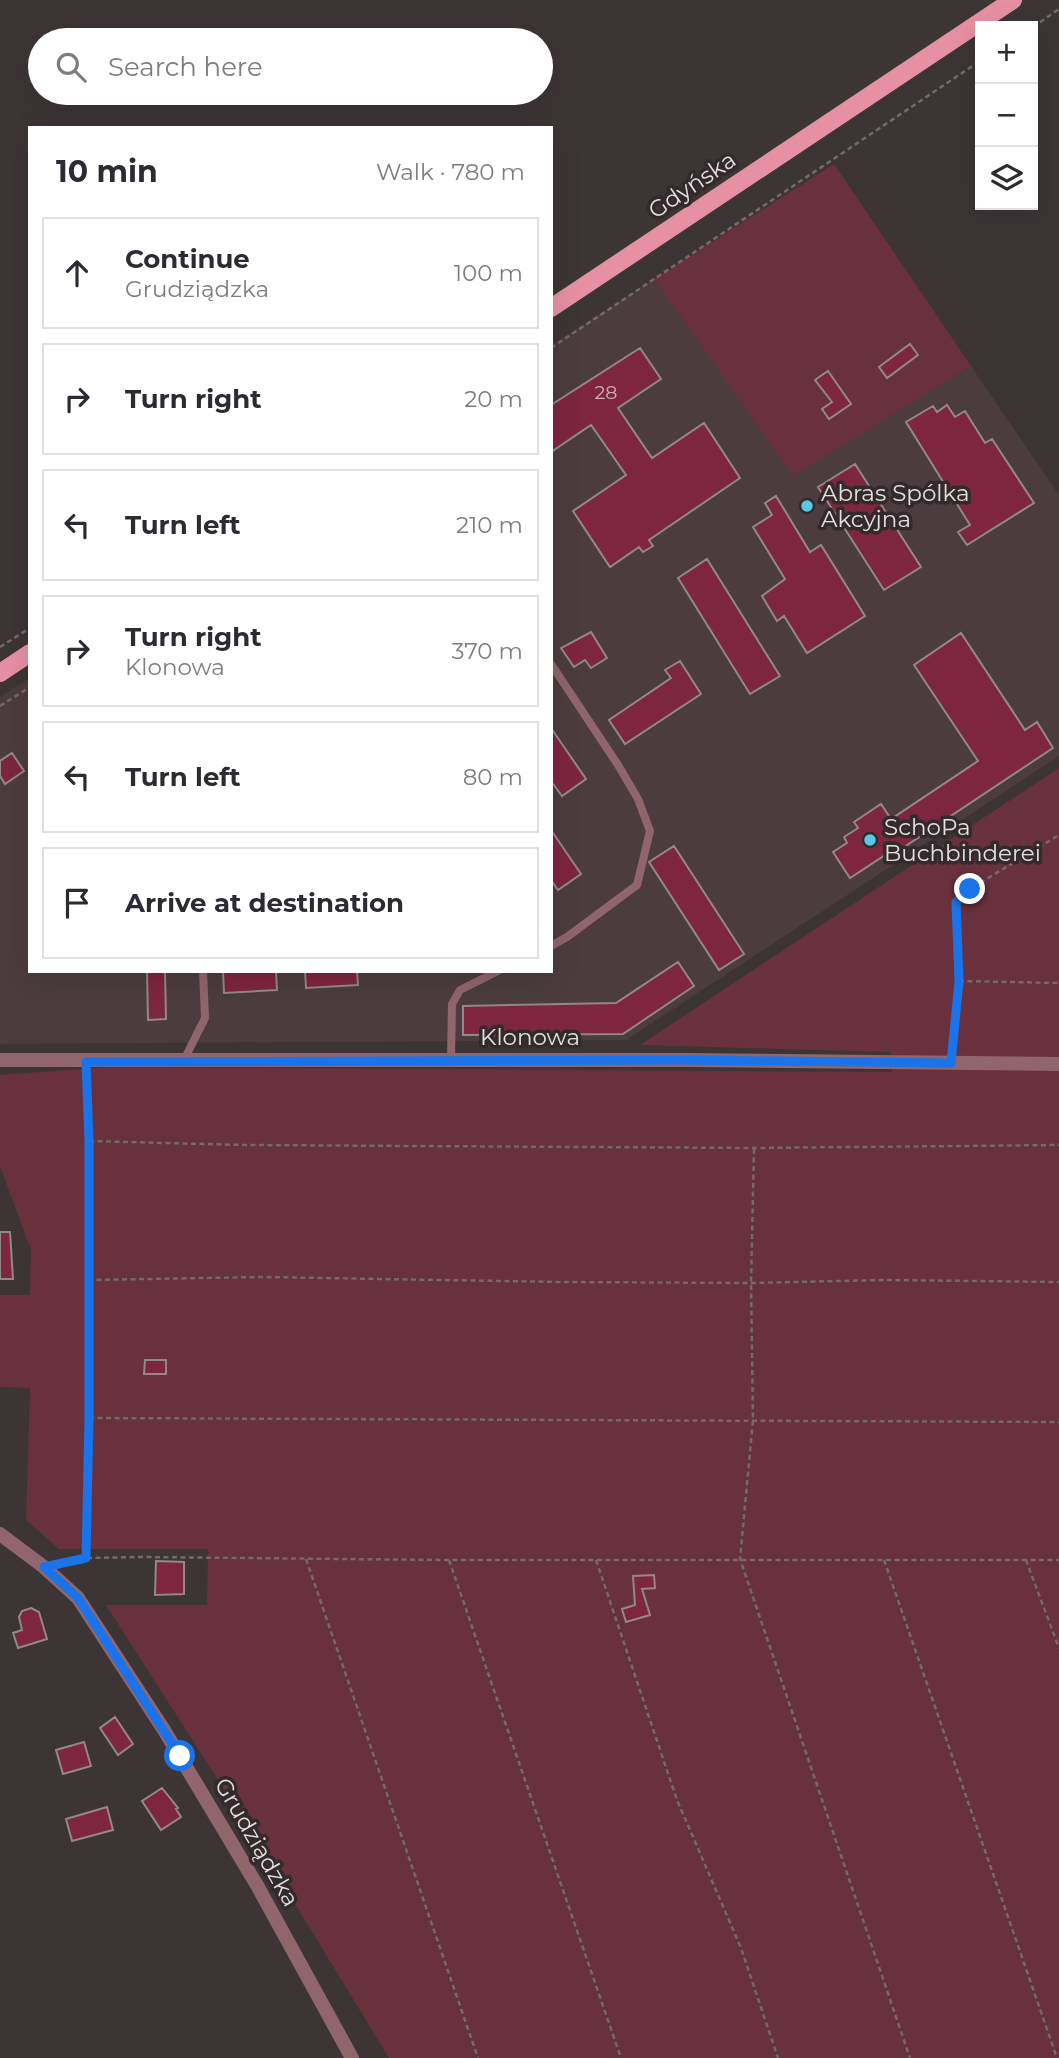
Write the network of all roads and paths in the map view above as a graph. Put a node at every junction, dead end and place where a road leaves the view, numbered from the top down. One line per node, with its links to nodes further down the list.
1 (1013, 0): 5 (main road, Gdyńska)
2 (1059, 9): 3 (path)
3 (1038, 24)
4 (975, 64): 6 (path)
5 (553, 307)
6 (553, 347)
7 (28, 629): 8 (path)
8 (0, 647)
9 (28, 654): 11 (main road)
10 (553, 667): 15 (lane)
11 (0, 673)
12 (28, 688): 13 (path)
13 (0, 706)
14 (1059, 835): 18 (path)
15 (553, 945)
16 (204, 973): 22 (lane)
17 (494, 973): 20 (lane)
18 (959, 981): 19 (path); 24 (path)
19 (1059, 983)
20 (451, 1059): 22 (street, Klonowa); 24 (street, Klonowa)
21 (0, 1060): 23 (street, Klonowa)
22 (184, 1060): 23 (street, Klonowa)
23 (86, 1062): 26 (path)
24 (951, 1063): 25 (street, Klonowa)
25 (1059, 1064)
26 (89, 1141): 28 (path); 29 (path)
27 (1059, 1145): 28 (path)
28 (754, 1148): 31 (path)
29 (88, 1280): 31 (path); 32 (path)
30 (1059, 1282): 31 (path)
31 (751, 1283): 33 (path)
32 (89, 1418): 33 (path); 36 (path)
33 (753, 1420): 34 (path); 38 (path)
34 (1059, 1422)
35 (0, 1534): 44 (street, Grudziądzka)
36 (86, 1558): 37 (path); 44 (path)
37 (306, 1559): 39 (path); 47 (path)
38 (740, 1559): 40 (path); 41 (path); 50 (path)
39 (449, 1560): 40 (path); 48 (path)
40 (596, 1560): 49 (path)
41 (884, 1560): 42 (path); 51 (path)
42 (1026, 1560): 43 (path); 45 (path)
43 (1059, 1560)
44 (44, 1567): 46 (street, Grudziądzka)
45 (1059, 1648)
46 (352, 2058)
47 (478, 2058)
48 (621, 2058)
49 (778, 2058)
50 (910, 2058)
51 (1057, 2058)

